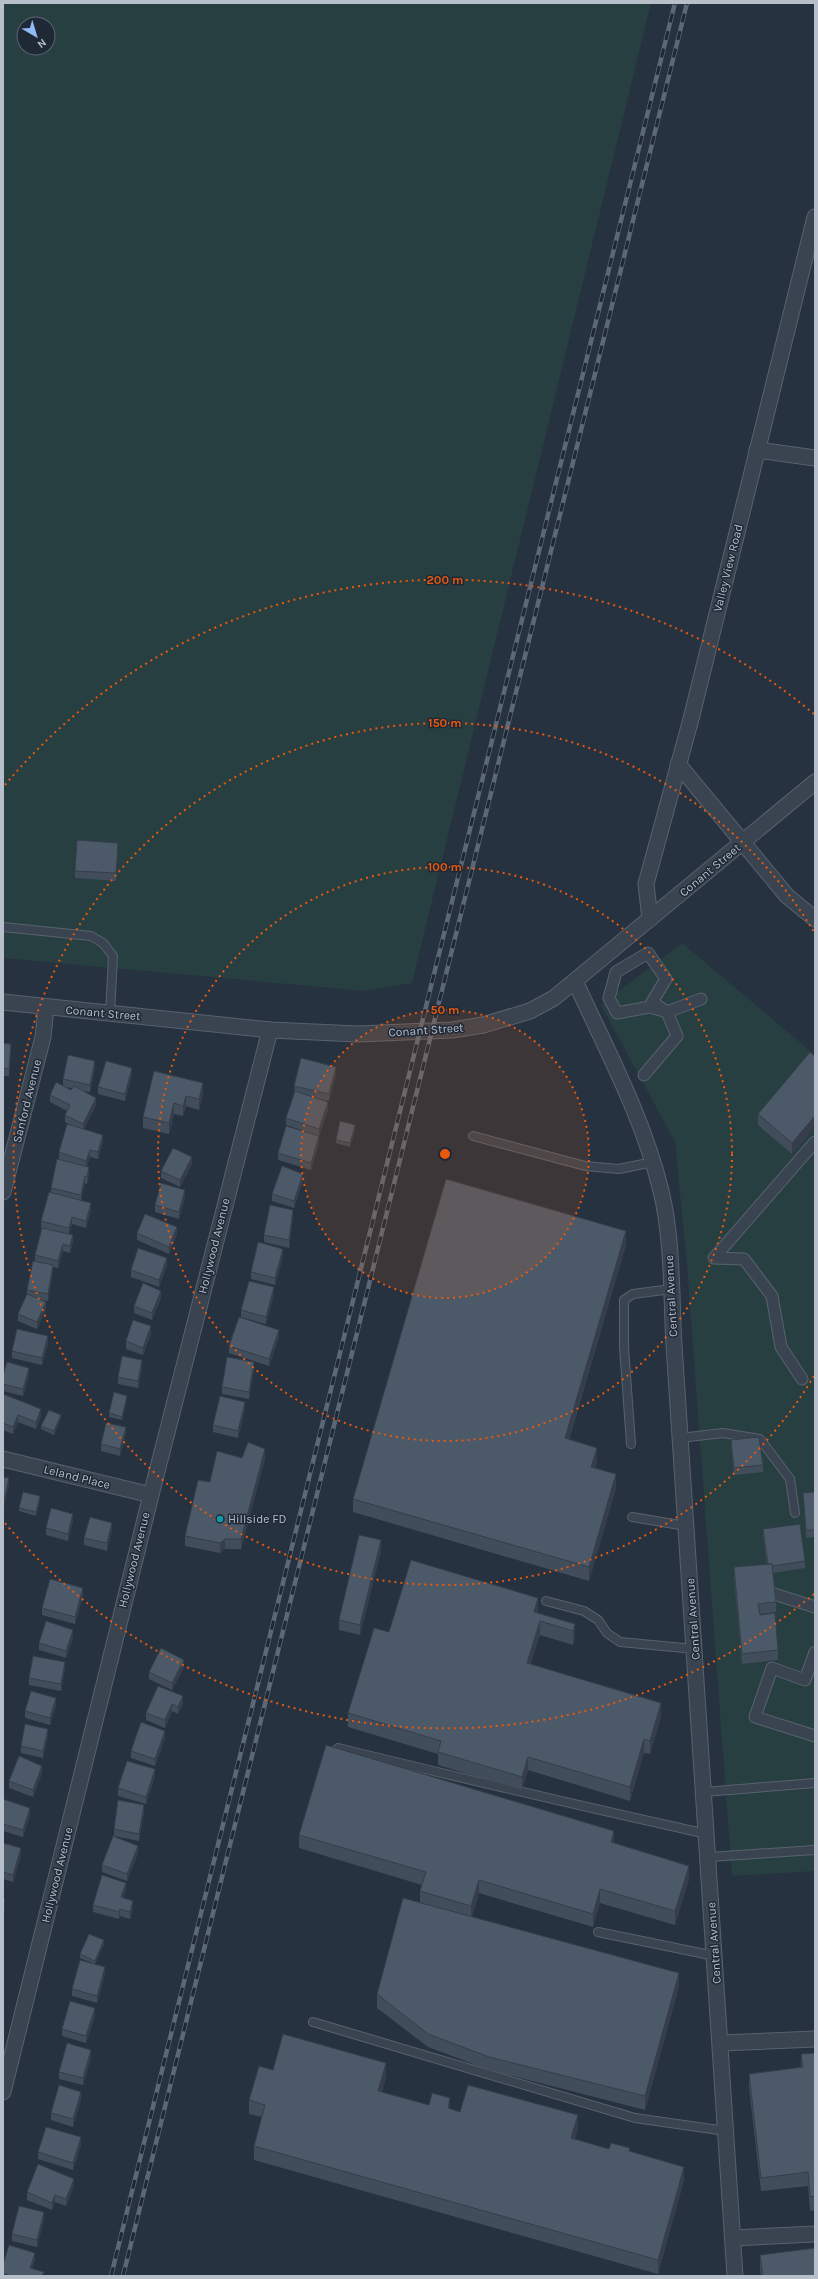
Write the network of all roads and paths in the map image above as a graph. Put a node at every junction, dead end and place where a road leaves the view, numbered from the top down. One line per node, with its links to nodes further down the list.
1 (815, 217): 2 (street, Valley View Road)
2 (757, 450): 3 (street); 4 (street, Valley View Road)
3 (815, 458)
4 (678, 764): 6 (street); 7 (street, Valley View Road)
5 (815, 782): 6 (street, Conant Street)
6 (743, 843): 7 (street, Conant Street); 8 (street)
7 (650, 919): 10 (street, Conant Street)
8 (815, 919)
9 (3, 927): 15 (lane)
10 (574, 980): 16 (street, Conant Street); 20 (street, Central Avenue)
11 (701, 999): 14 (street)
12 (3, 1002): 13 (street, Conant Street)
13 (46, 1008): 15 (street, Conant Street); 21 (street, Sanford Avenue)
14 (667, 1012): 14 (street); 17 (street)
15 (110, 1013): 16 (street, Conant Street)
16 (270, 1030): 27 (street, Hollywood Avenue)
17 (644, 1074)
18 (473, 1136): 20 (lane)
19 (815, 1142): 23 (street)
20 (654, 1162): 22 (street, Central Avenue)
21 (3, 1192)
22 (671, 1289): 24 (street, Central Avenue); 25 (lane)
23 (802, 1379)
24 (680, 1438): 28 (lane); 30 (street, Central Avenue)
25 (631, 1444)
26 (3, 1459): 27 (street, Leland Place)
27 (151, 1495): 48 (street, Hollywood Avenue)
28 (795, 1513)
29 (632, 1517): 30 (lane)
30 (686, 1526): 34 (street, Central Avenue)
31 (774, 1594): 33 (street)
32 (546, 1601): 34 (lane)
33 (815, 1607)
34 (695, 1649): 39 (street, Central Avenue)
35 (815, 1652): 36 (street)
36 (815, 1736)
37 (338, 1748): 40 (lane)
38 (815, 1783): 39 (lane)
39 (704, 1792): 40 (street, Central Avenue)
40 (707, 1834): 42 (street, Central Avenue)
41 (815, 1850): 42 (lane)
42 (709, 1857): 44 (street, Central Avenue)
43 (598, 1932): 44 (lane)
44 (715, 1956): 47 (street, Central Avenue)
45 (313, 2022): 49 (lane)
46 (815, 2039): 47 (street)
47 (720, 2043): 49 (street, Central Avenue)
48 (3, 2092)
49 (726, 2131): 51 (street, Central Avenue)
50 (815, 2234): 51 (street)
51 (733, 2238): 52 (street, Central Avenue)
52 (735, 2276)

